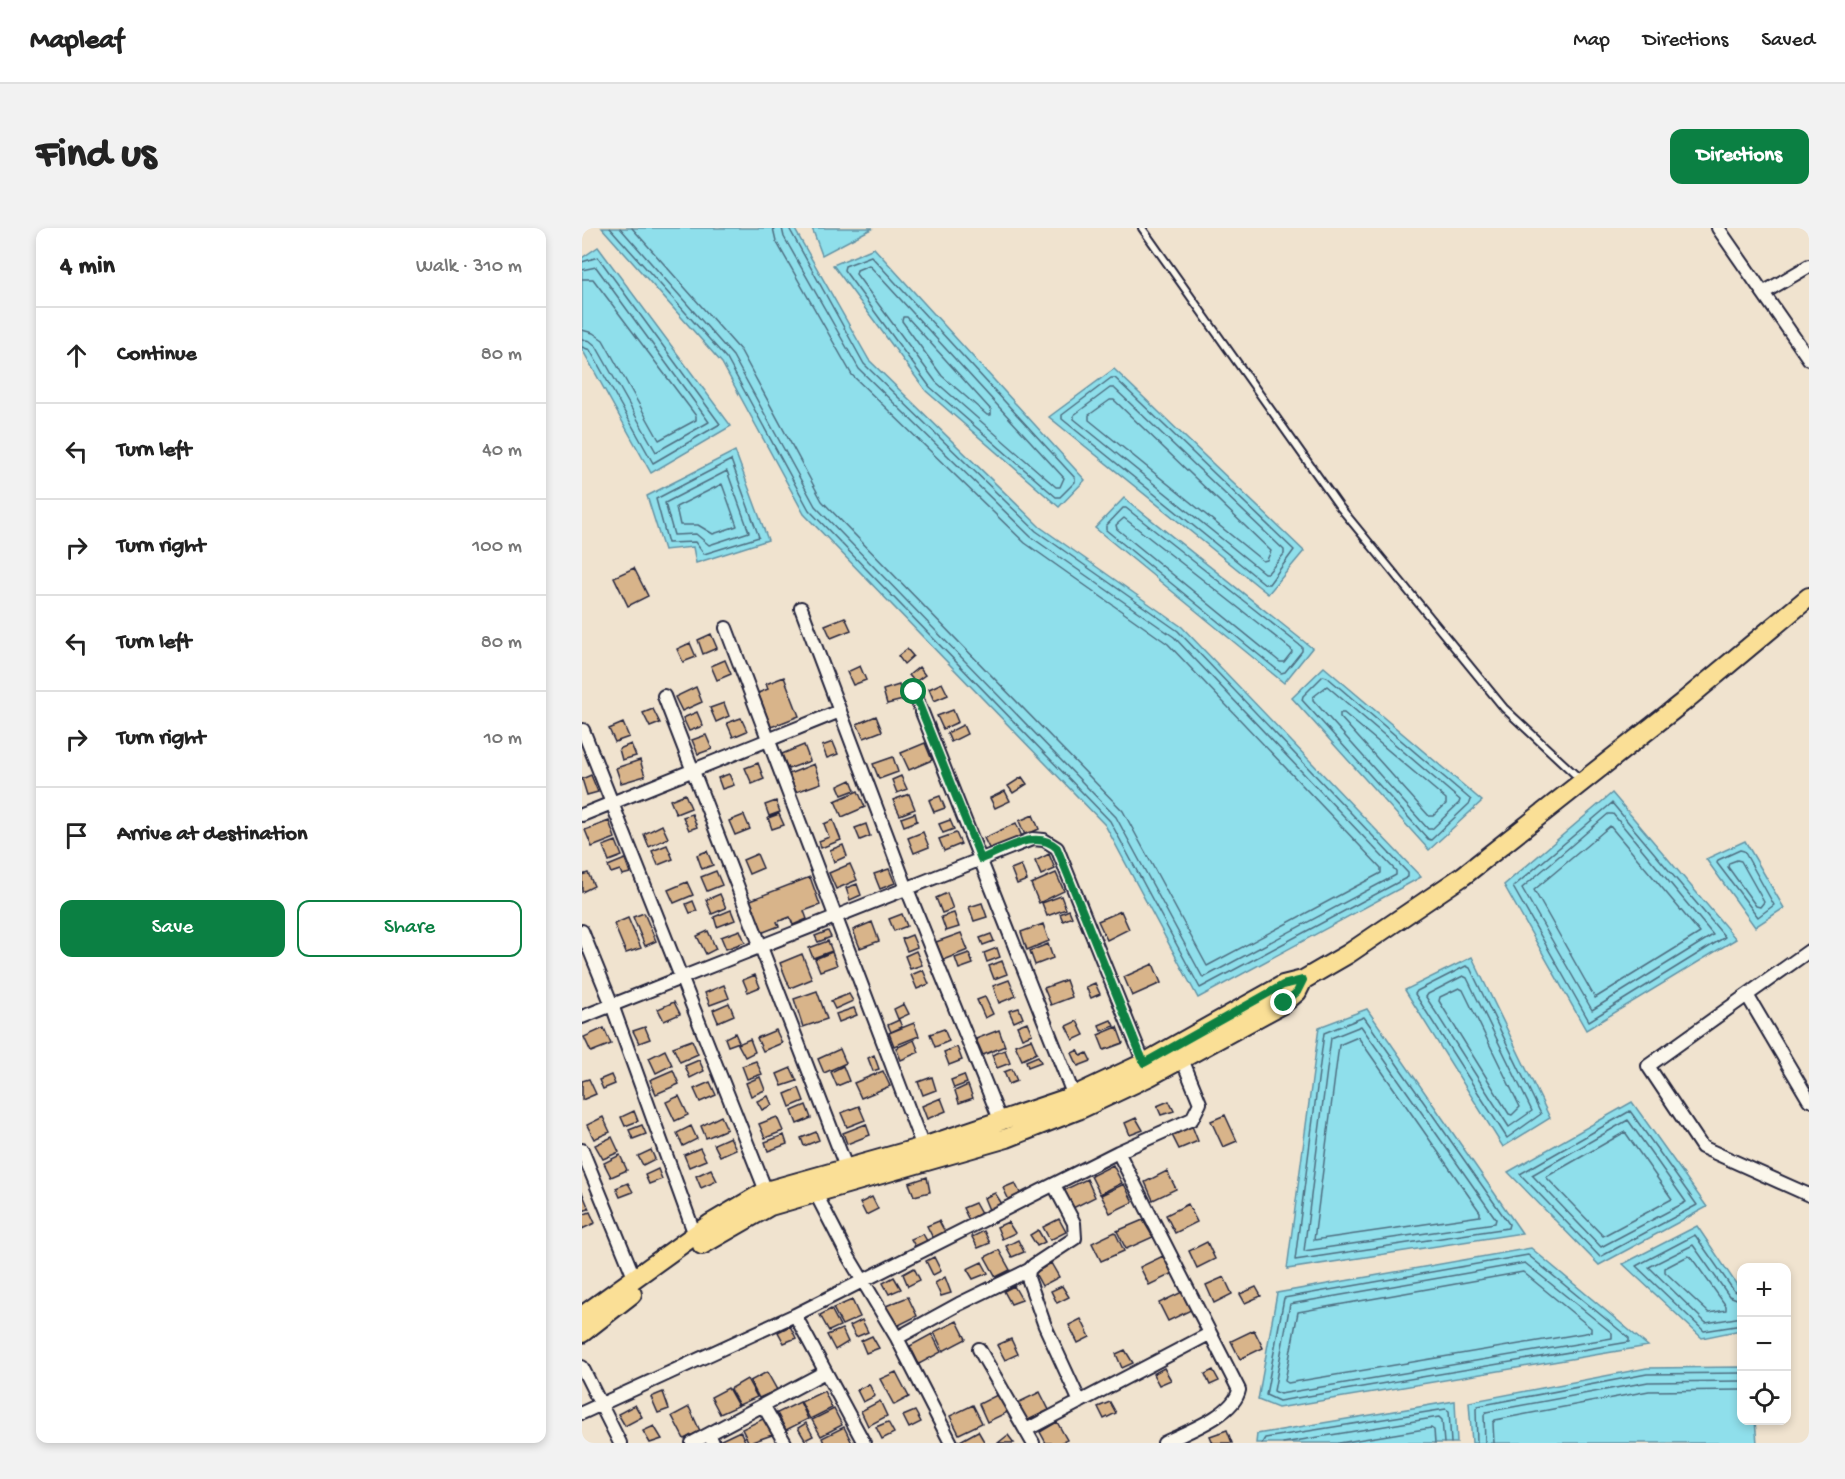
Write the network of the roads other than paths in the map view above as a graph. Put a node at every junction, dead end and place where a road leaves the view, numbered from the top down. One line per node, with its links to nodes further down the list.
1 (1142, 228): 15 (lane)
2 (1718, 228): 4 (street)
3 (1809, 266): 4 (street)
4 (1763, 293): 5 (street)
5 (1809, 359)
6 (1809, 597): 15 (main road)
7 (801, 608): 11 (street)
8 (726, 628): 13 (street)
9 (914, 692): 18 (street)
10 (664, 696): 14 (street)
11 (840, 711): 13 (street); 19 (street)
12 (583, 730): 16 (street)
13 (768, 741): 14 (street); 20 (street)
14 (691, 771): 16 (street); 22 (street)
15 (1583, 781): 25 (main road)
16 (610, 803): 17 (street); 24 (street)
17 (582, 815)
18 (981, 859): 19 (street); 30 (street); 31 (street)
19 (907, 889): 20 (street); 33 (street)
20 (835, 917): 22 (street); 34 (street)
21 (582, 931): 27 (street)
22 (760, 947): 24 (street); 37 (street)
23 (1809, 951): 26 (street)
24 (681, 978): 27 (street); 39 (street)
25 (1303, 980): 29 (main road); 30 (main road)
26 (1747, 995): 32 (street); 41 (street)
27 (612, 1005): 28 (street); 42 (street)
28 (582, 1017)
29 (1182, 1059): 36 (street); 40 (main road)
30 (1144, 1063): 31 (main road)
31 (1074, 1096): 33 (main road)
32 (1809, 1100)
33 (1001, 1122): 34 (main road)
34 (924, 1147): 37 (main road)
35 (582, 1150): 44 (street)
36 (1118, 1152): 38 (street); 49 (street)
37 (846, 1167): 39 (main road)
38 (1054, 1185): 43 (street); 45 (street)
39 (766, 1191): 42 (main road)
40 (815, 1192): 45 (street); 48 (main road)
41 (1809, 1195)
42 (695, 1235): 44 (main road)
43 (1029, 1270): 50 (street); 55 (street)
44 (634, 1277): 47 (main road)
45 (863, 1282): 46 (street); 50 (street)
46 (795, 1315): 53 (street); 54 (street)
47 (582, 1316)
48 (582, 1333)
49 (1209, 1334): 55 (street); 60 (street)
50 (897, 1338): 65 (street)
51 (979, 1349): 58 (street)
52 (583, 1370): 54 (street)
53 (825, 1372): 56 (street); 64 (street)
54 (597, 1398): 57 (street); 61 (street)
55 (1080, 1402): 58 (street)
56 (763, 1405): 59 (street); 63 (street)
57 (582, 1413)
58 (1026, 1430): 66 (street)
59 (711, 1438): 62 (street)
60 (1184, 1438): 67 (street)
61 (620, 1443)
62 (692, 1443)
63 (785, 1443)
64 (864, 1443)
65 (951, 1443)
66 (1032, 1443)
67 (1164, 1443)

